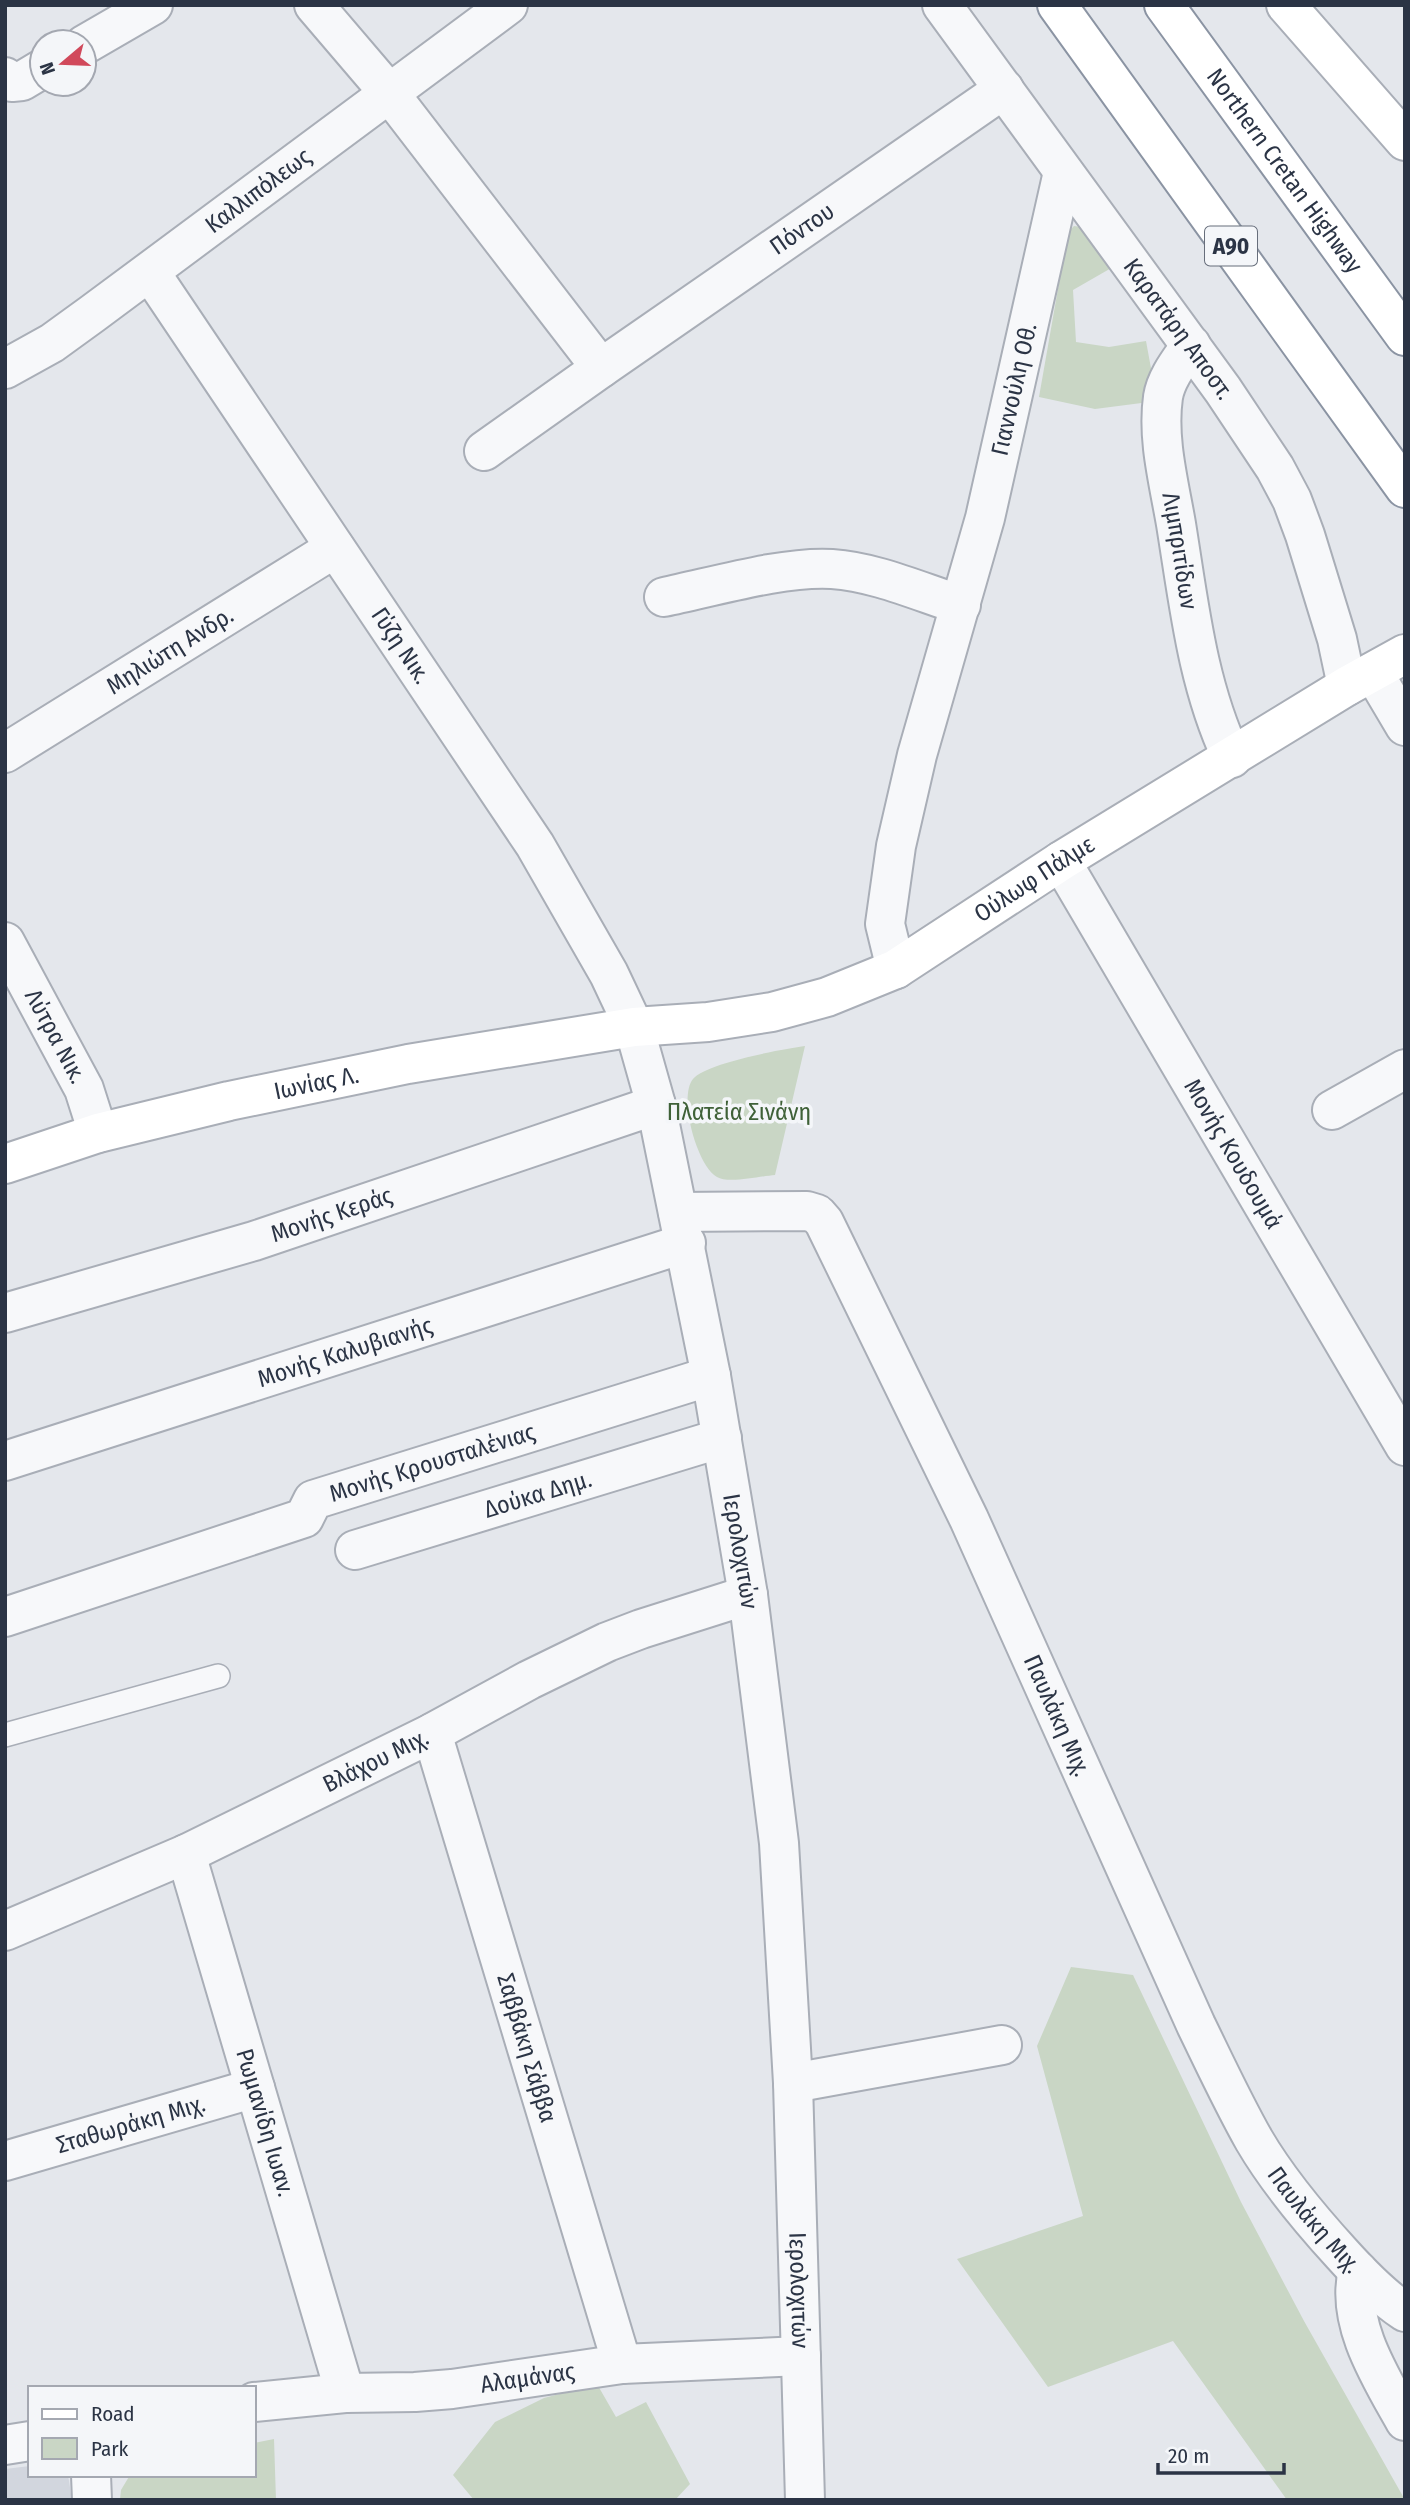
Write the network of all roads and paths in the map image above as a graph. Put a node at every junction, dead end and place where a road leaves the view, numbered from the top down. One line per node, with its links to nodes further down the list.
1 (153, 5): 8 (street)
2 (314, 5): 12 (street)
3 (508, 5): 12 (street, Καλλιπόλεως)
4 (942, 5): 11 (street, Καρατάρη Αποστ.)
5 (1057, 5): 21 (main road, Α90)
6 (1164, 5): 16 (main road, Northern Cretan Highway)
7 (1286, 5): 13 (main road)
8 (98, 37)
9 (5, 77): 10 (street)
10 (28, 77)
11 (1004, 89): 14 (street, Καρατάρη Αποστ.); 18 (street, Πόντου)
12 (390, 94): 15 (street, Καλλιπόλεως); 18 (street)
13 (1405, 141)
14 (1063, 172): 17 (street, Καρατάρη Αποστ.); 24 (street, Γιαννούλη Οθ.)
15 (150, 272): 19 (street, Καλλιπόλεως); 22 (street, Γύζη Νικ.)
16 (1405, 336)
17 (1191, 345): 25 (street, Καρατάρη Αποστ.); 28 (street, Λιμπριτίδων)
18 (601, 368): 20 (street, Πόντου)
19 (5, 369)
20 (484, 452)
21 (1405, 488)
22 (335, 548): 27 (street, Μηλιώτη Ανδρ.); 32 (street, Γύζη Νικ.)
23 (664, 597): 24 (street)
24 (961, 605): 31 (street, Γιαννούλη Οθ.)
25 (1379, 668): 26 (street, Καρατάρη Αποστ.); 28 (main road, Ούλωφ Πάλμε)
26 (1405, 726)
27 (5, 753)
28 (1232, 758): 29 (main road, Ούλωφ Πάλμε)
29 (1061, 862): 31 (main road, Ούλωφ Πάλμε); 42 (street, Μονής Κουδουμά)
30 (5, 942): 36 (street, Λύτρα Νικ.)
31 (896, 969): 32 (main road, Ούλωφ Πάλμε)
32 (634, 1027): 34 (street, Ιερολοχιτών); 36 (main road, Ιωνίας Λ.)
33 (1405, 1069): 35 (street)
34 (656, 1105): 38 (street, Ιερολοχιτών); 39 (street, Μονής Κεράς)
35 (1332, 1110)
36 (98, 1133): 37 (main road, Ιωνίας Λ.)
37 (5, 1164)
38 (682, 1228): 40 (street, Ιερολοχιτών); 43 (street, Μονής Καλυβιανής); 56 (street, Παυλάκη Μιχ.)
39 (5, 1313)
40 (711, 1376): 41 (street, Ιερολοχιτών); 46 (street, Μονής Κρουσταλένιας)
41 (722, 1438): 44 (street, Δούκα Δημ.); 45 (street, Ιερολοχιτών)
42 (1405, 1446)
43 (5, 1461)
44 (355, 1550)
45 (748, 1595): 48 (street, Βλάχου Μιχ.); 53 (street, Ιερολοχιτών)
46 (5, 1617)
47 (218, 1676): 49 (lane)
48 (432, 1733): 50 (street, Βλάχου Μιχ.); 59 (street, Σαββάκη Σάββα)
49 (5, 1735)
50 (186, 1854): 51 (street, Βλάχου Μιχ.); 54 (street, Ρωμανίδη Ιωαν.)
51 (5, 1931)
52 (1002, 2045): 53 (street)
53 (793, 2083): 58 (street, Ιερολοχιτών)
54 (255, 2088): 55 (street, Σταθωράκη Μιχ.); 60 (street, Ρωμανίδη Ιωαν.)
55 (5, 2161)
56 (1358, 2272): 57 (street, Παυλάκη Μιχ.); 62 (street)
57 (1405, 2312)
58 (801, 2356): 59 (street, Αλαμάνας); 67 (street, Ιερολοχιτών)
59 (622, 2364): 60 (street, Αλαμάνας)
60 (345, 2393): 61 (street, Αλαμάνας)
61 (256, 2402)
62 (1405, 2421)
63 (28, 2441): 64 (street)
64 (5, 2445)
65 (91, 2477): 66 (street)
66 (92, 2500)
67 (805, 2500)

